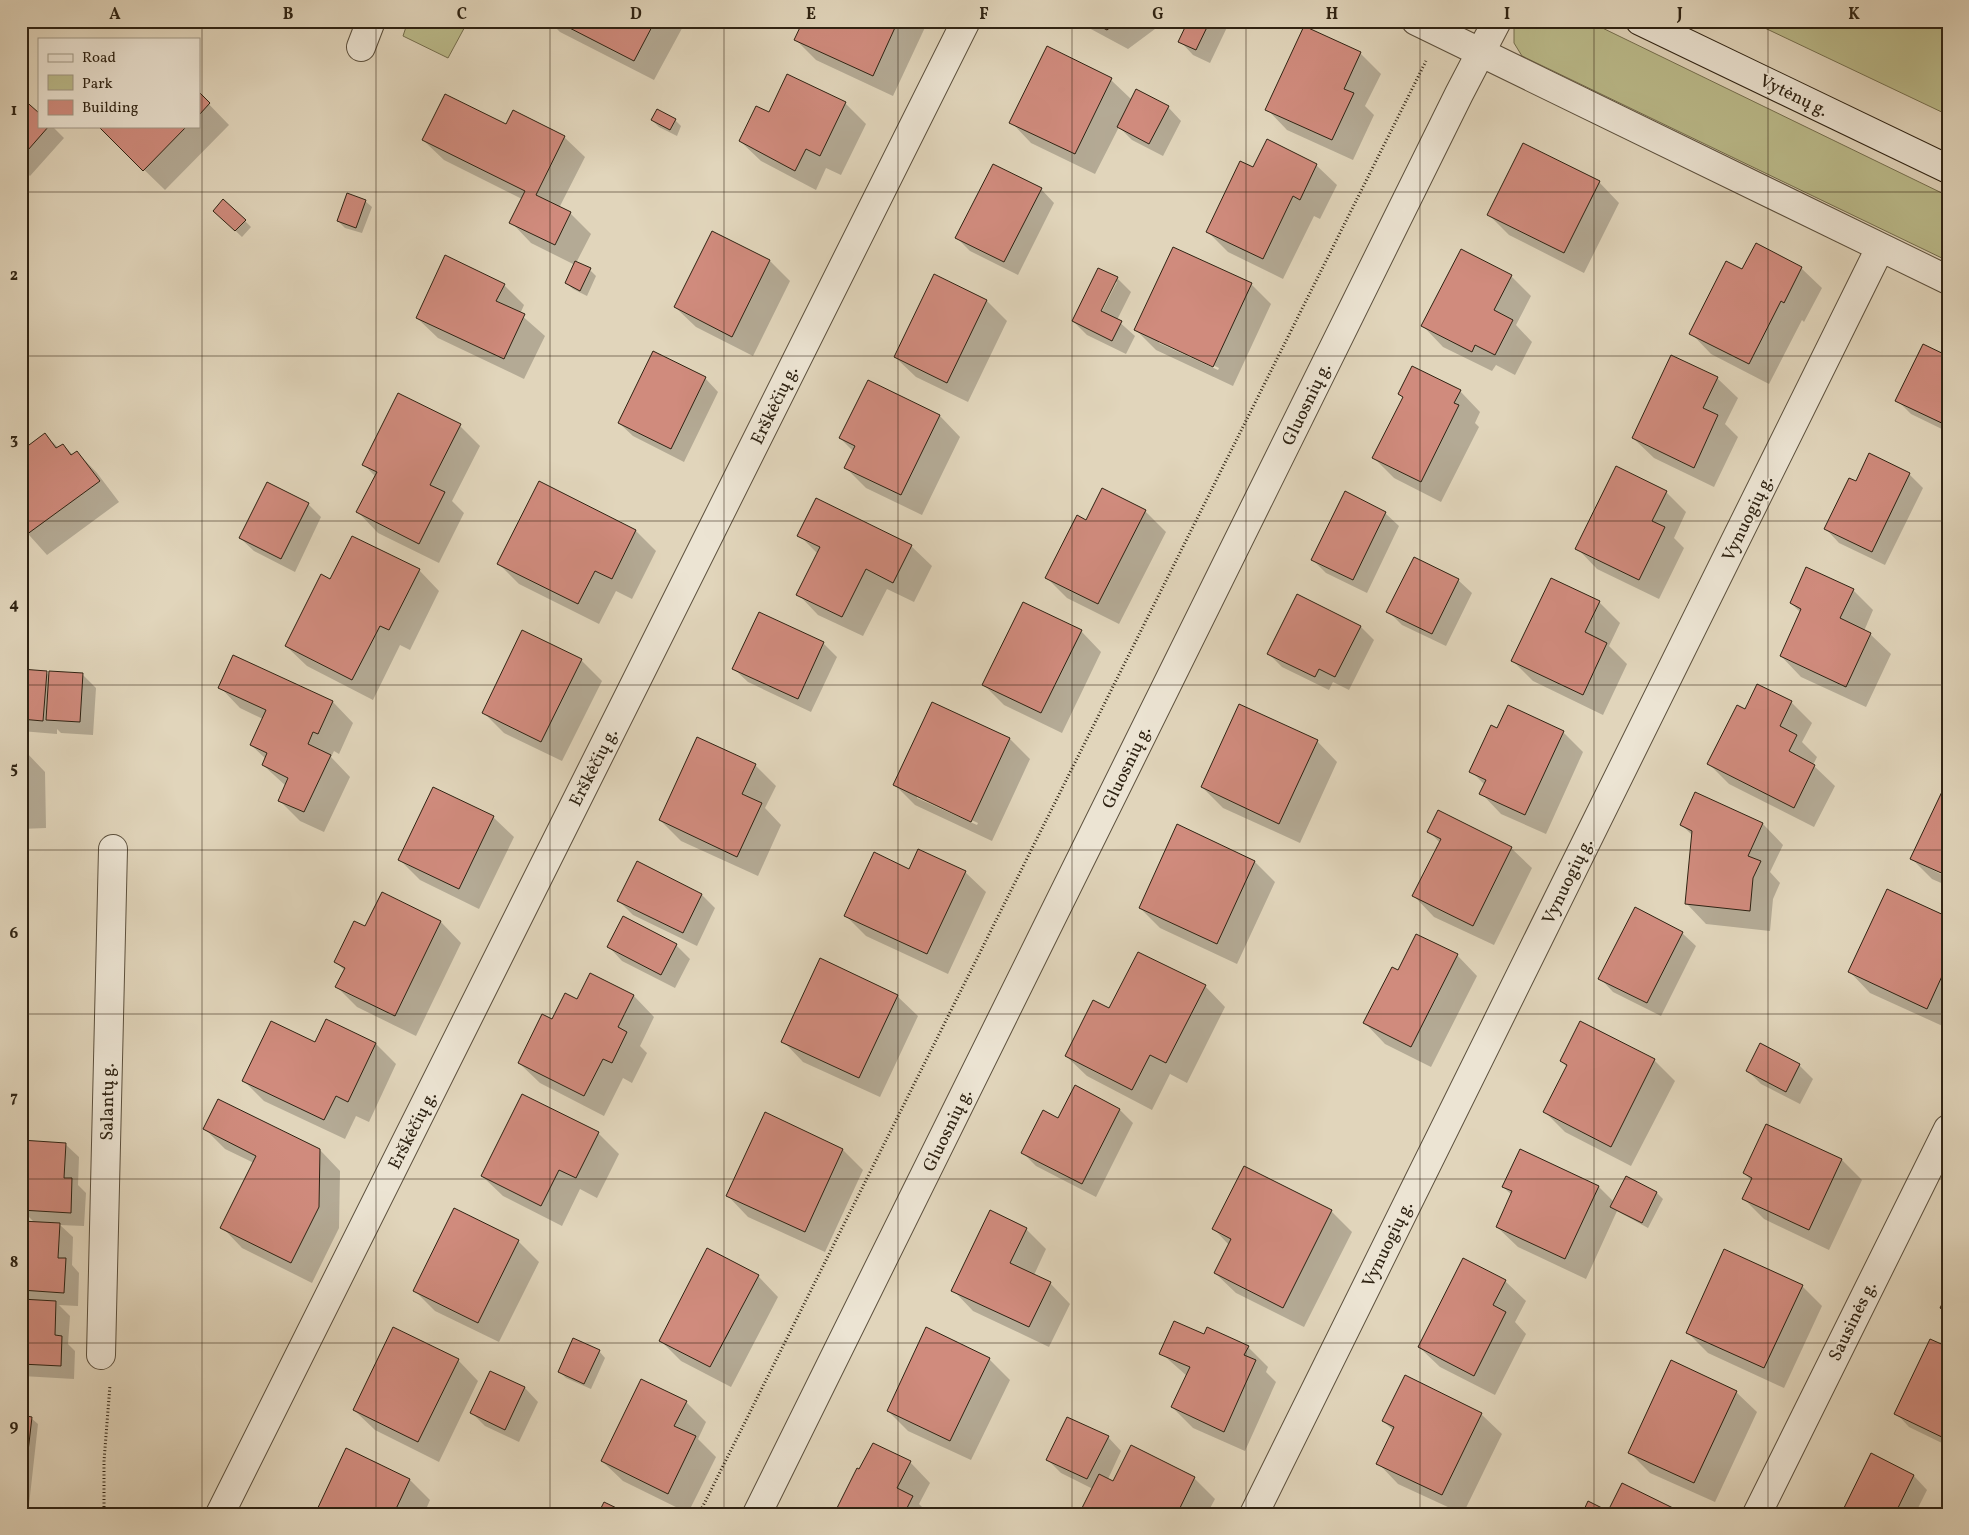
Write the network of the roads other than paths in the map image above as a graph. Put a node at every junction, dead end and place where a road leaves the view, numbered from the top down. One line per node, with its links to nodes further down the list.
1 (371, 21): 6 (street)
2 (966, 21): 14 (street, Erškėčių g.)
3 (1416, 21): 7 (street)
4 (1497, 21): 7 (street, Gluosnių g.)
5 (1640, 21): 8 (street, Vytėnų g.)
6 (361, 47)
7 (1480, 52): 9 (street); 15 (street, Gluosnių g.)
8 (1948, 170)
9 (1880, 248): 10 (street); 16 (street, Vynuogių g.)
10 (1948, 280)
11 (113, 849): 13 (street, Salantų g.)
12 (1948, 1129): 17 (street, Sausinės g.)
13 (101, 1355)
14 (220, 1514)
15 (757, 1514)
16 (1254, 1514)
17 (1757, 1514)

